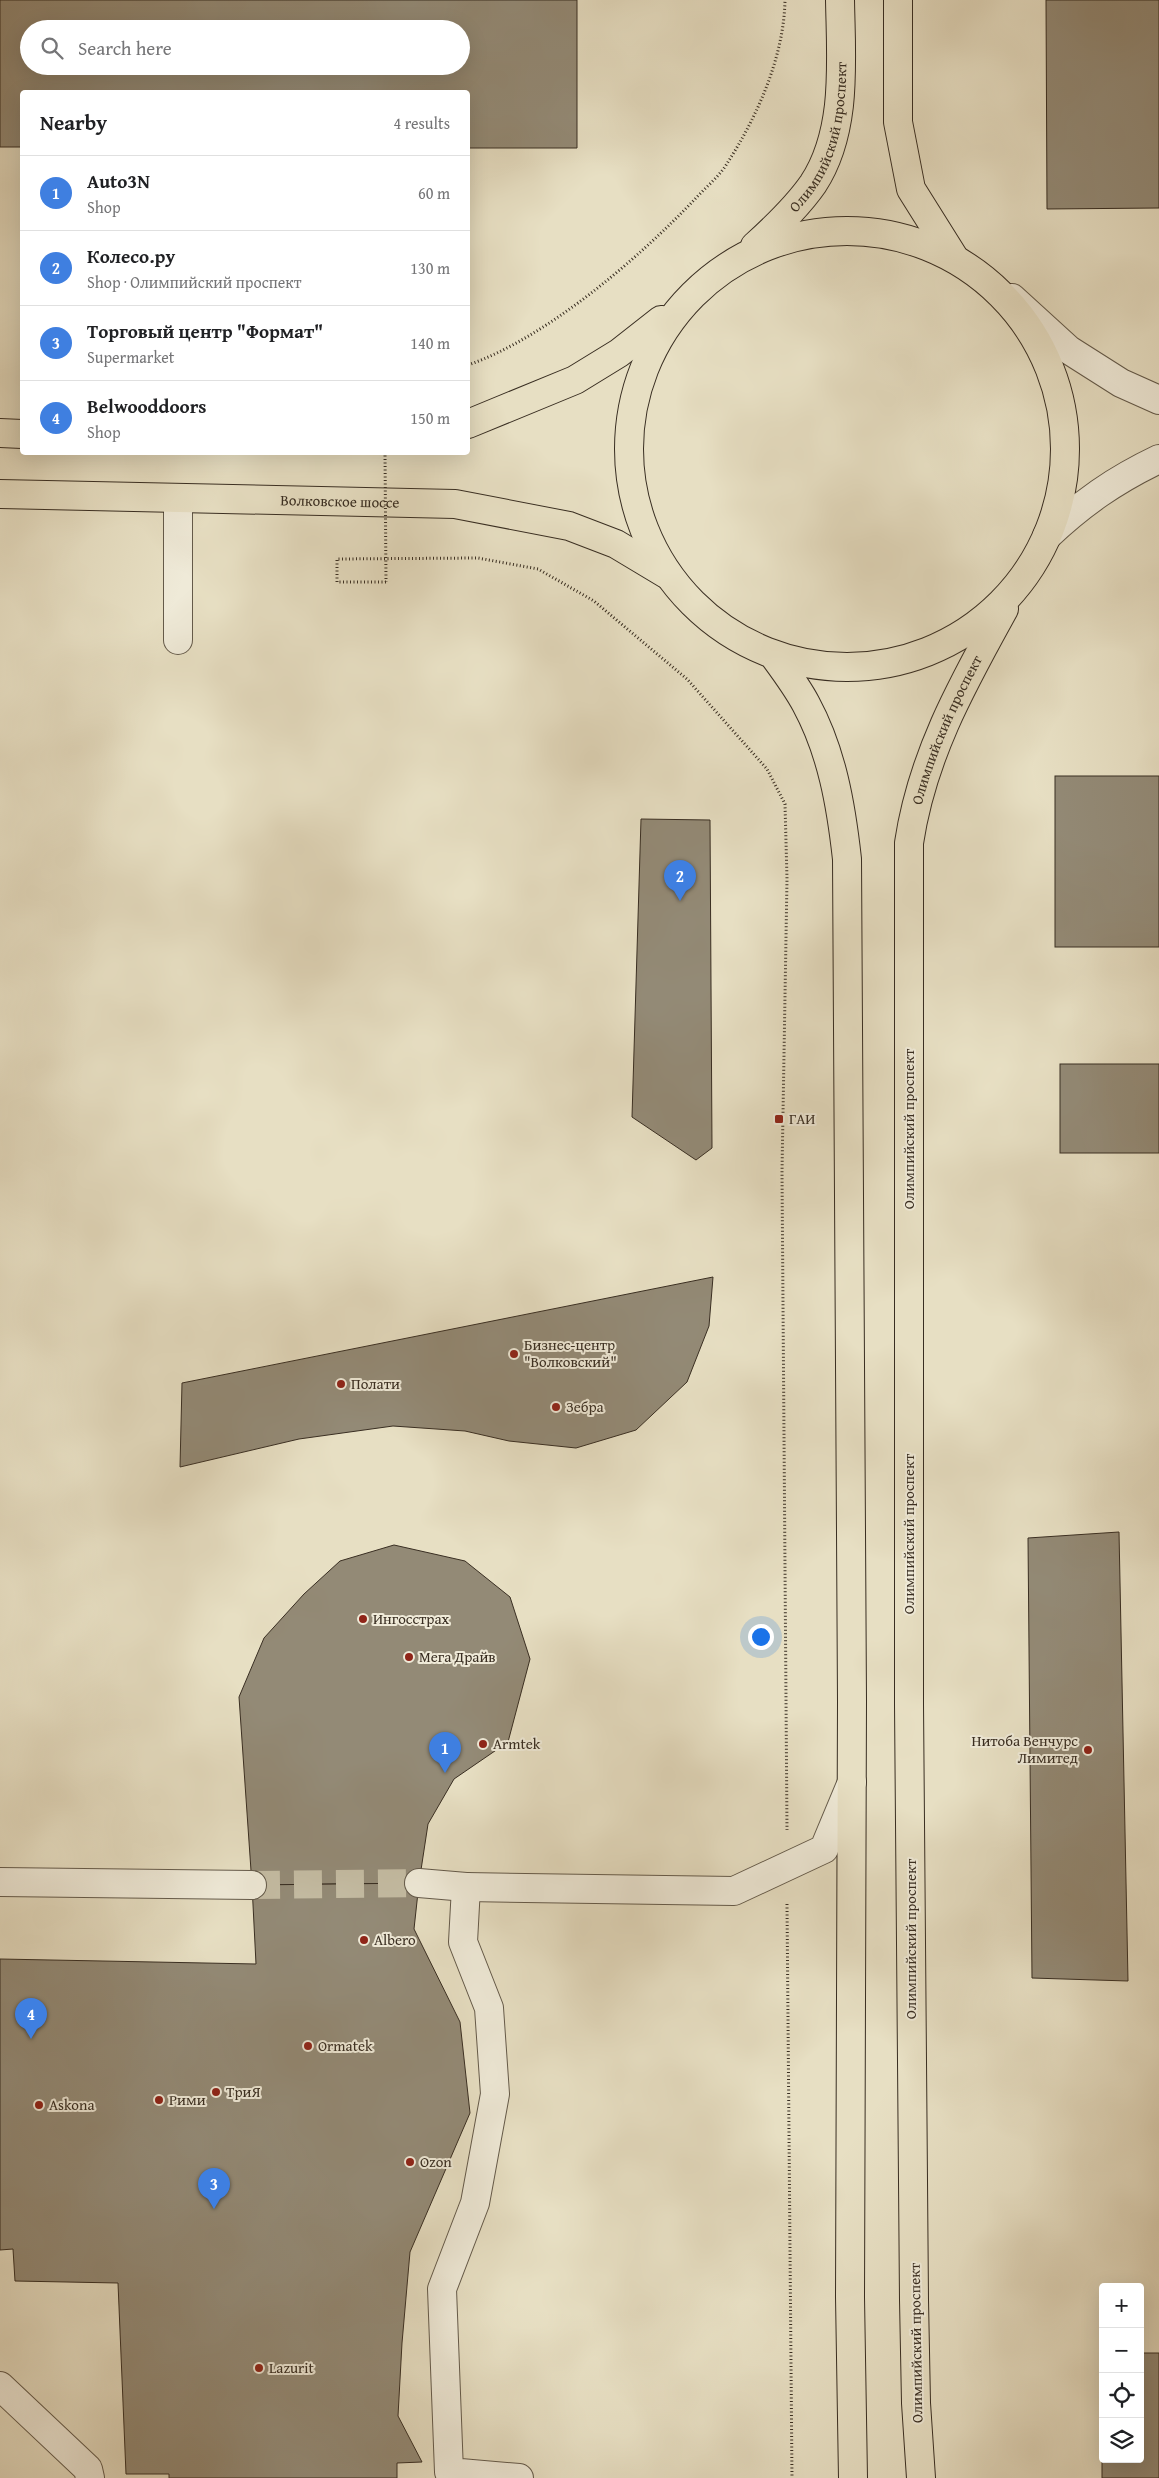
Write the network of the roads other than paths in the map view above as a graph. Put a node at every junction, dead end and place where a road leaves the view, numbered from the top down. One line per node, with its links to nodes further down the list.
1 (840, 0): 3 (main road, Олимпийский проспект)
2 (898, 0): 4 (main road)
3 (749, 252): 4 (main road); 6 (main road)
4 (953, 256): 5 (main road)
5 (1012, 298): 7 (street); 16 (main road)
6 (674, 309): 9 (main road); 17 (main road)
7 (1159, 400)
8 (0, 420): 10 (street)
9 (470, 423)
10 (20, 427)
11 (0, 433): 12 (main road)
12 (20, 434)
13 (1159, 459): 16 (street)
14 (0, 494): 15 (main road, Волковское шоссе)
15 (178, 499): 17 (main road, Волковское шоссе); 19 (street)
16 (1047, 536): 18 (main road)
17 (666, 574): 20 (main road)
18 (1004, 609): 20 (main road); 30 (main road, Олимпийский проспект)
19 (178, 640)
20 (774, 656): 21 (main road)
21 (852, 1782): 25 (street); 29 (main road)
22 (0, 1882): 24 (street)
23 (419, 1883): 25 (street)
24 (252, 1885)
25 (466, 1887): 28 (street)
26 (0, 2386): 27 (street)
27 (90, 2478)
28 (519, 2478)
29 (853, 2478)
30 (921, 2478)

